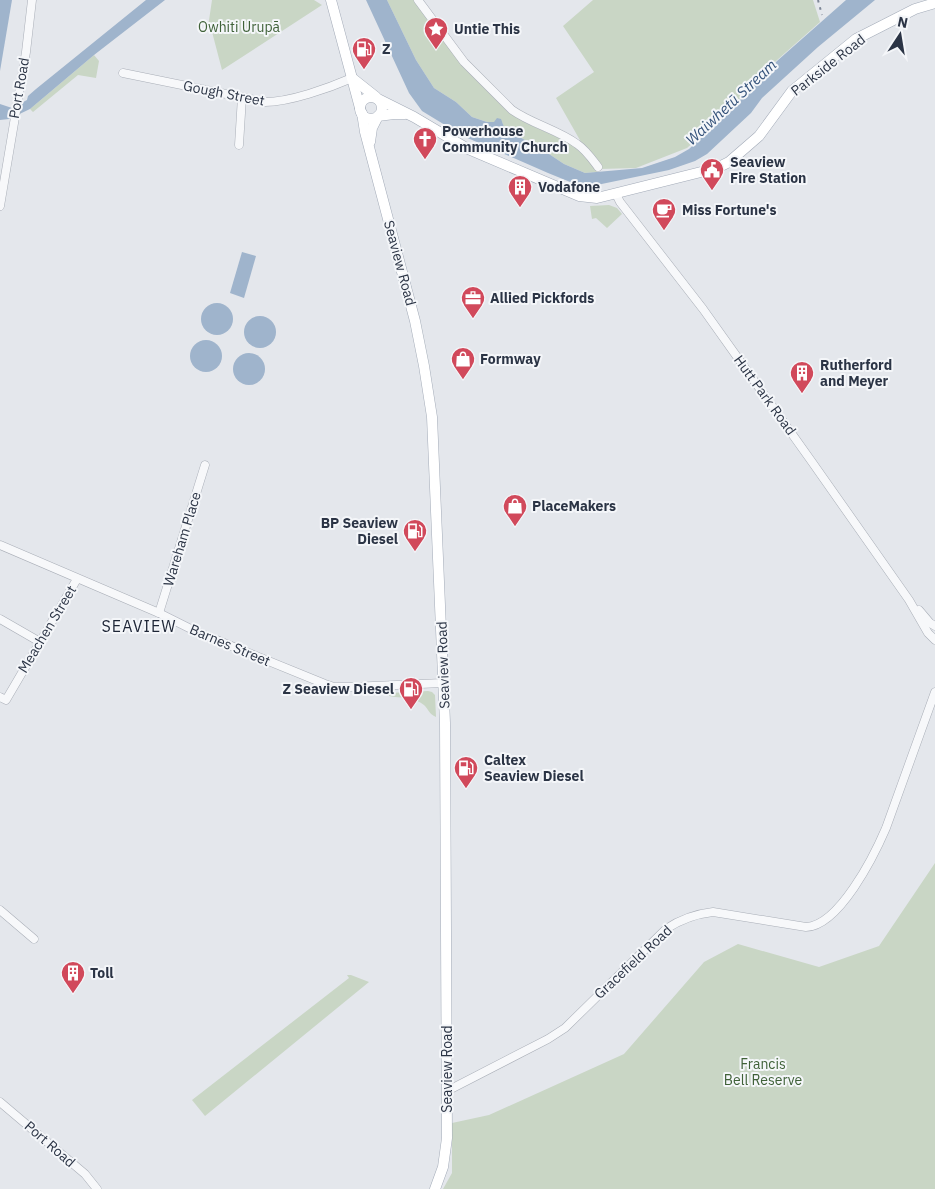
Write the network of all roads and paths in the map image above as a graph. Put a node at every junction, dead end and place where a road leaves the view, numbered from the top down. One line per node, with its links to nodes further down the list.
1 (32, 0): 16 (street, Port Road)
2 (331, 0): 6 (main road, Seaview Road)
3 (418, 0): 14 (street)
4 (935, 3): 15 (main road, Parkside Road)
5 (122, 73): 7 (street, Gough Street)
6 (352, 78): 7 (street, Gough Street); 8 (main road); 9 (main road, Seaview Road)
7 (242, 97): 12 (street)
8 (377, 98): 9 (main road); 10 (main road, Parkside Road); 11 (main road)
9 (361, 111): 11 (main road); 13 (main road, Seaview Road)
10 (409, 114): 11 (main road); 15 (main road, Parkside Road)
11 (378, 116): 13 (main road, Seaview Road)
12 (239, 145)
13 (369, 146): 26 (main road, Seaview Road)
14 (598, 168)
15 (616, 194): 20 (street, Hutt Park Road)
16 (0, 206)
17 (205, 465): 21 (street, Wareham Place)
18 (0, 545): 19 (street, Barnes Street)
19 (77, 579): 21 (street, Barnes Street); 25 (street, Meachen Street)
20 (909, 600): 23 (street, Hutt Park Road); 24 (street, Hutt Park Road)
21 (159, 613): 26 (street, Barnes Street)
22 (0, 619): 25 (street)
23 (935, 626)
24 (934, 640)
25 (40, 642): 28 (street, Meachen Street)
26 (443, 682): 31 (main road, Seaview Road)
27 (935, 692): 31 (street, Gracefield Road)
28 (0, 697)
29 (0, 910): 30 (street)
30 (34, 939)
31 (447, 1090): 34 (main road, Seaview Road)
32 (0, 1102): 33 (street, Port Road)
33 (97, 1189)
34 (435, 1189)

